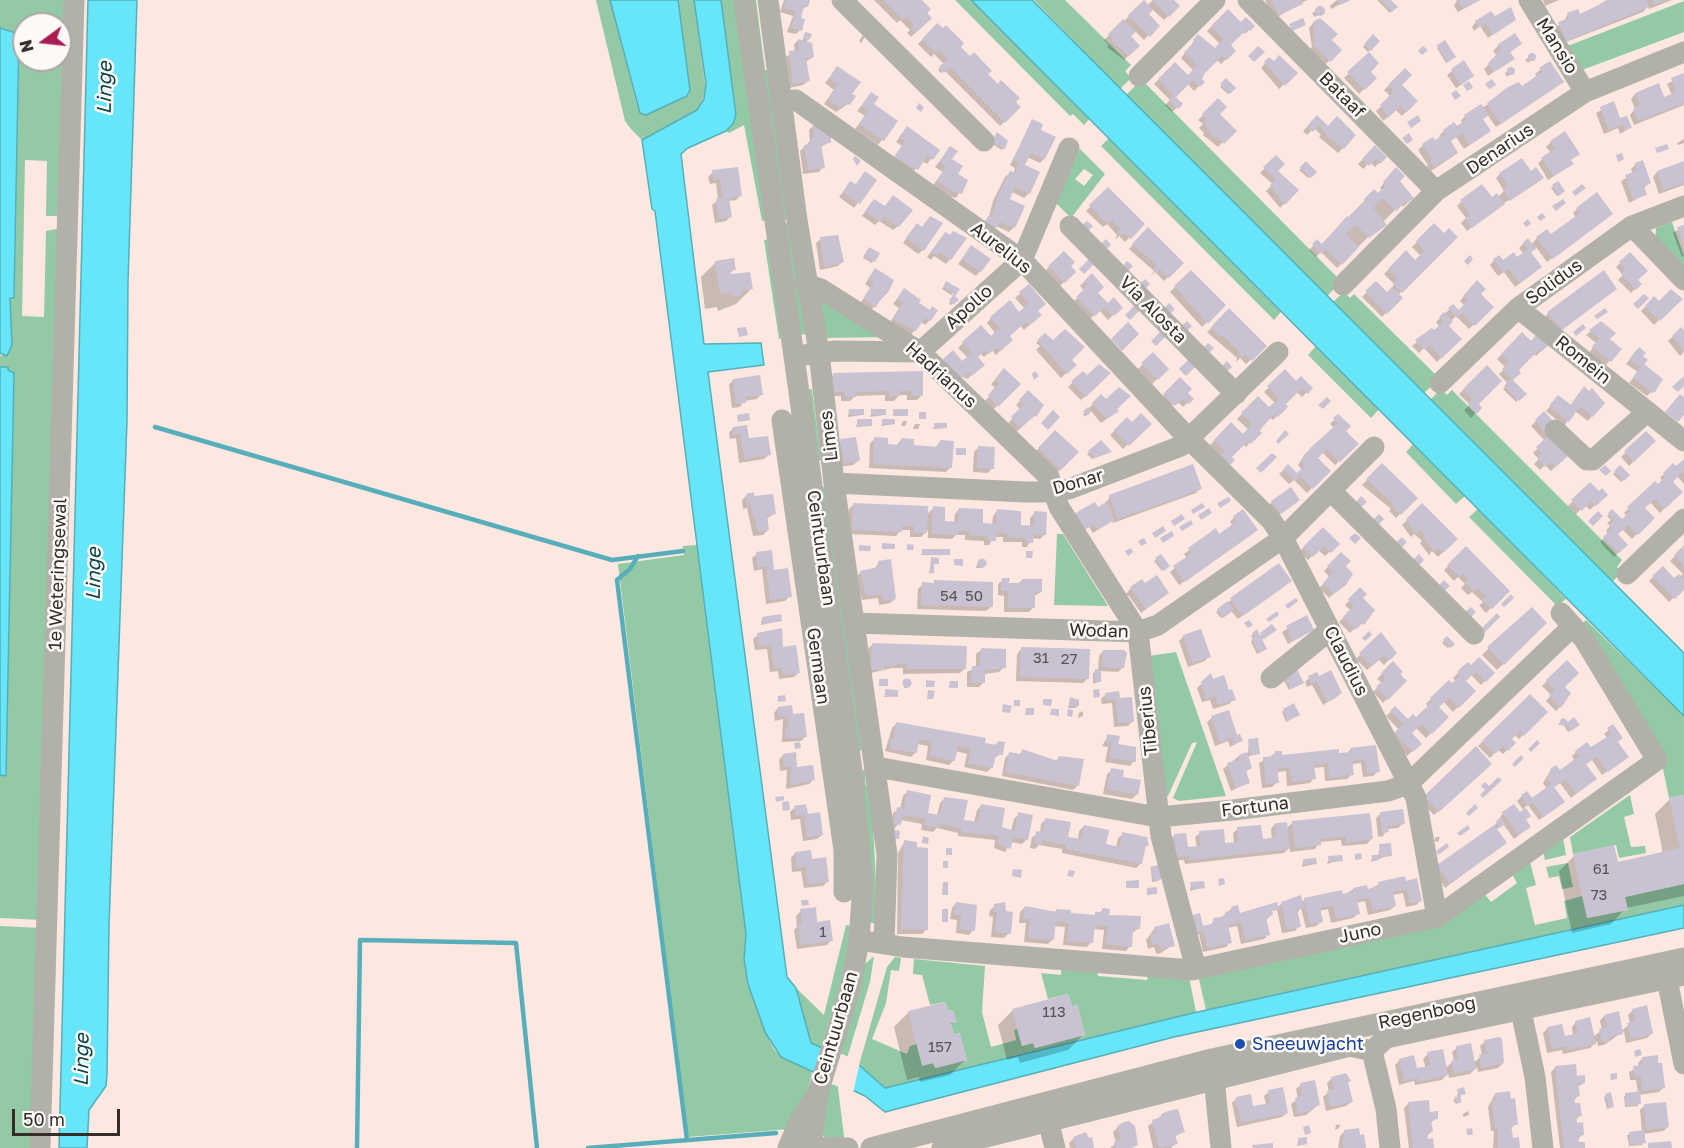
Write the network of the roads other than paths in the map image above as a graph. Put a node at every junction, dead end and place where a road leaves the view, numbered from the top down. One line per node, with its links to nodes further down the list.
1 (74, 0): 68 (street, 1e Weteringsewal)
2 (744, 0): 26 (street, Ceintuurbaan)
3 (768, 0): 11 (street, Limes)
4 (842, 0): 12 (street)
5 (1215, 0): 9 (street)
6 (1248, 0): 14 (street, Bataaf)
7 (1529, 0): 10 (street, Mansio)
8 (1684, 52): 10 (street, Denarius)
9 (1139, 76)
10 (1586, 92): 14 (street, Denarius)
11 (780, 101): 18 (street, Aurelius); 20 (street, Limes)
12 (984, 141)
13 (1070, 148): 18 (street, Apollo)
14 (1436, 191): 21 (street, Denarius)
15 (1684, 206): 17 (street, Solidus)
16 (1070, 226): 28 (street, Via Alosta)
17 (1632, 226): 19 (street); 22 (street, Solidus)
18 (1022, 260): 23 (street, Apollo); 32 (street, Aurelius)
19 (1684, 280)
20 (806, 284): 23 (street, Hadrianus); 25 (street, Limes)
21 (1343, 285)
22 (1518, 308): 27 (street, Solidus); 29 (street, Romein)
23 (920, 352): 25 (street); 39 (street, Hadrianus)
24 (1278, 352): 28 (street, Donar)
25 (819, 353): 26 (street); 35 (street, Limes)
26 (794, 357): 36 (street, Ceintuurbaan)
27 (1440, 383)
28 (1236, 394): 32 (street, Donar)
29 (1647, 412): 31 (street); 33 (street, Romein)
30 (782, 420): 37 (street, Germaan)
31 (1556, 430)
32 (1189, 439): 39 (street, Donar); 41 (street, Claudius)
33 (1684, 441)
34 (1374, 447): 38 (street, Wodan)
35 (834, 483): 39 (street, Donar); 44 (street, Limes)
36 (813, 486): 37 (street); 50 (street, Ceintuurbaan)
37 (792, 489): 50 (street, Germaan)
38 (1331, 491): 41 (street, Wodan); 47 (street)
39 (1054, 492): 46 (street, Tiberius)
40 (1684, 519): 42 (street)
41 (1283, 538): 45 (street, Claudius); 46 (street, Wodan)
42 (1627, 574)
43 (1567, 620): 51 (street, Fortuna); 54 (street, Juno)
44 (855, 623): 46 (street, Wodan); 49 (street, Limes)
45 (1330, 630): 48 (street); 51 (street, Claudius)
46 (1138, 632): 52 (street, Tiberius)
47 (1474, 634)
48 (1270, 678)
49 (876, 766): 52 (street, Fortuna); 56 (street, Limes)
50 (842, 771): 53 (street, Germaan); 55 (street, Ceintuurbaan)
51 (1408, 784): 52 (street, Fortuna); 54 (street, Claudius)
52 (1158, 817): 58 (street, Tiberius)
53 (844, 892)
54 (1437, 917): 58 (street, Juno)
55 (859, 940): 56 (street, Juno); 64 (street, Ceintuurbaan)
56 (884, 944): 58 (street, Juno)
57 (1684, 958): 66 (street, Regenboog)
58 (1196, 969)
59 (1676, 977): 60 (street, Regenboog); 62 (street)
60 (1521, 1011): 61 (street, Regenboog); 76 (street)
61 (1372, 1051): 63 (street, Regenboog); 75 (street)
62 (1684, 1064)
63 (1214, 1078): 65 (street, Regenboog); 74 (street)
64 (819, 1089): 67 (street, Ceintuurbaan); 69 (street, Ceintuurbaan)
65 (1048, 1120): 72 (street, Regenboog); 73 (street)
66 (919, 1141): 71 (street, Regenboog)
67 (811, 1147): 69 (street); 70 (street)
68 (40, 1148)
69 (788, 1148)
70 (848, 1148)
71 (871, 1148)
72 (942, 1148)
73 (1055, 1148)
74 (1221, 1148)
75 (1390, 1148)
76 (1543, 1148)

